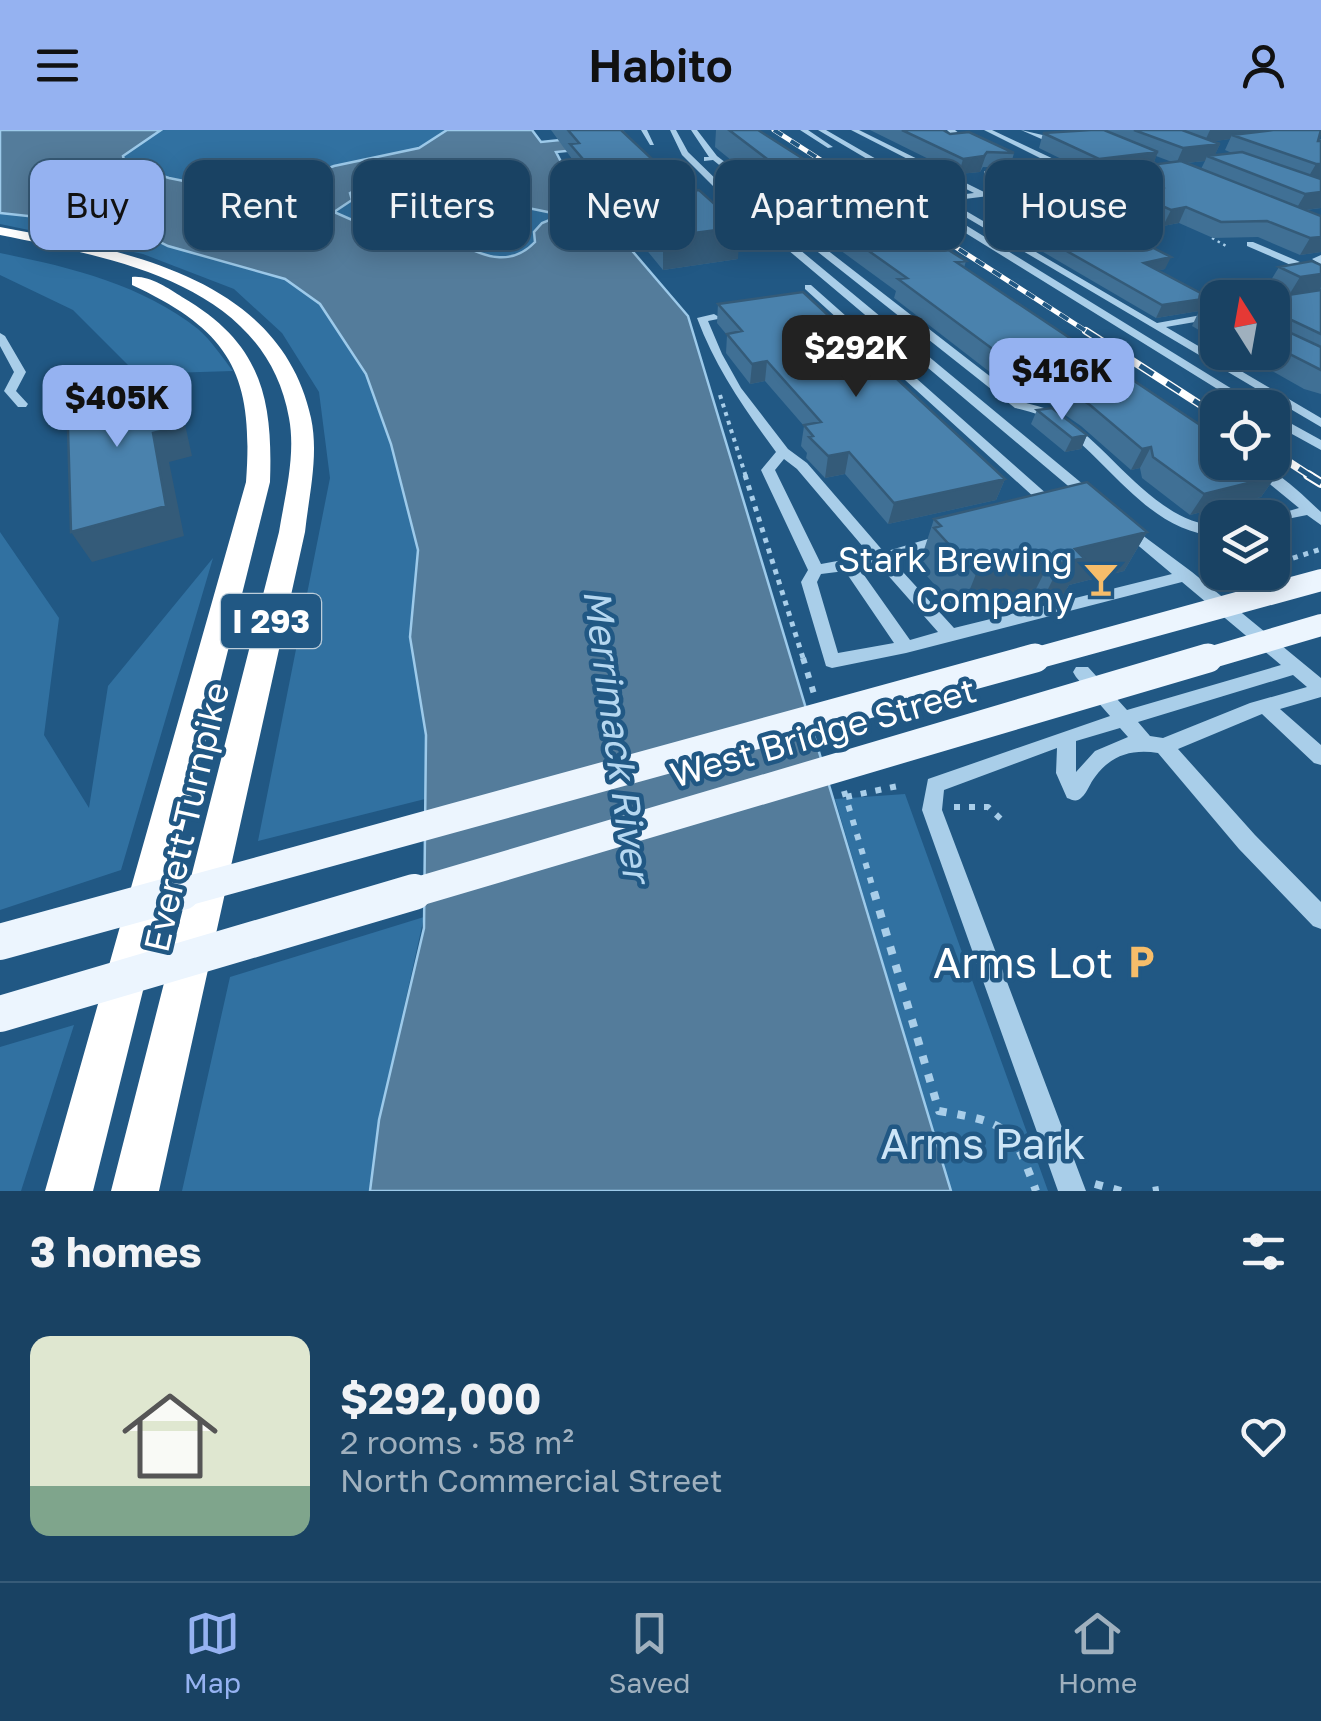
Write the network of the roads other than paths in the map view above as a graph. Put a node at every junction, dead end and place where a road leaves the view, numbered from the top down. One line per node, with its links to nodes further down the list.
1 (644, 130): 13 (street)
2 (674, 130): 17 (street)
3 (694, 130): 18 (street)
4 (803, 130): 21 (street)
5 (821, 130): 22 (street)
6 (854, 130): 26 (street)
7 (922, 130): 8 (street)
8 (950, 130)
9 (987, 130): 15 (street)
10 (1024, 130): 11 (street)
11 (1056, 130)
12 (978, 138): 16 (street)
13 (652, 144)
14 (778, 149): 20 (street)
15 (1031, 151): 16 (street); 24 (street)
16 (1014, 154): 23 (street)
17 (683, 156): 18 (street); 25 (street)
18 (714, 158): 19 (street)
19 (717, 160)
20 (794, 160)
21 (853, 160)
22 (873, 160)
23 (1027, 160)
24 (1048, 160)
25 (715, 187)
26 (982, 195): 27 (street); 28 (street)
27 (985, 195)
28 (965, 197)
29 (965, 214): 44 (street)
30 (965, 228): 46 (street)
31 (0, 232): 85 (highway, Everett Turnpike / I 293)
32 (1250, 244): 36 (street)
33 (0, 245): 84 (highway, Everett Turnpike / I 293)
34 (787, 250): 37 (street)
35 (821, 250): 63 (street)
36 (1321, 275)
37 (836, 288): 38 (street); 40 (street)
38 (823, 301): 39 (street); 41 (street)
39 (806, 303)
40 (864, 310): 41 (street); 56 (street)
41 (838, 314): 57 (street)
42 (708, 318): 54 (street)
43 (1200, 318): 44 (street)
44 (1156, 326): 49 (street)
45 (0, 336): 47 (street)
46 (1228, 390)
47 (22, 404)
48 (1321, 408): 49 (street)
49 (1302, 412): 50 (street); 51 (street)
50 (1290, 414)
51 (1321, 423)
52 (1290, 428): 53 (street)
53 (1321, 446)
54 (783, 452): 65 (street); 67 (street)
55 (1271, 480): 60 (street)
56 (1089, 496): 57 (street); 58 (street)
57 (1052, 506): 59 (street)
58 (1103, 508)
59 (1033, 512)
60 (1316, 515): 61 (street)
61 (1290, 517)
62 (1116, 520): 69 (street)
63 (1200, 532)
64 (957, 535): 65 (street)
65 (881, 558): 66 (street); 71 (street)
66 (849, 565): 67 (street); 72 (street)
67 (816, 570): 72 (street)
68 (1321, 580): 82 (main road, West Bridge Street, bridge)
69 (1191, 581): 71 (street); 73 (street)
70 (1321, 624): 83 (main road, West Bridge Street, bridge)
71 (950, 635): 72 (street)
72 (906, 646)
73 (1296, 667): 75 (street); 77 (street)
74 (1082, 672): 77 (street)
75 (1321, 689): 76 (street)
76 (1265, 706): 79 (street); 80 (street)
77 (1123, 717): 78 (street); 79 (street)
78 (1066, 736): 79 (street); 86 (street)
79 (1154, 745): 81 (street)
80 (1321, 758)
81 (1321, 918)
82 (0, 942)
83 (0, 1014)
84 (69, 1191)
85 (134, 1191)
86 (1072, 1191)

